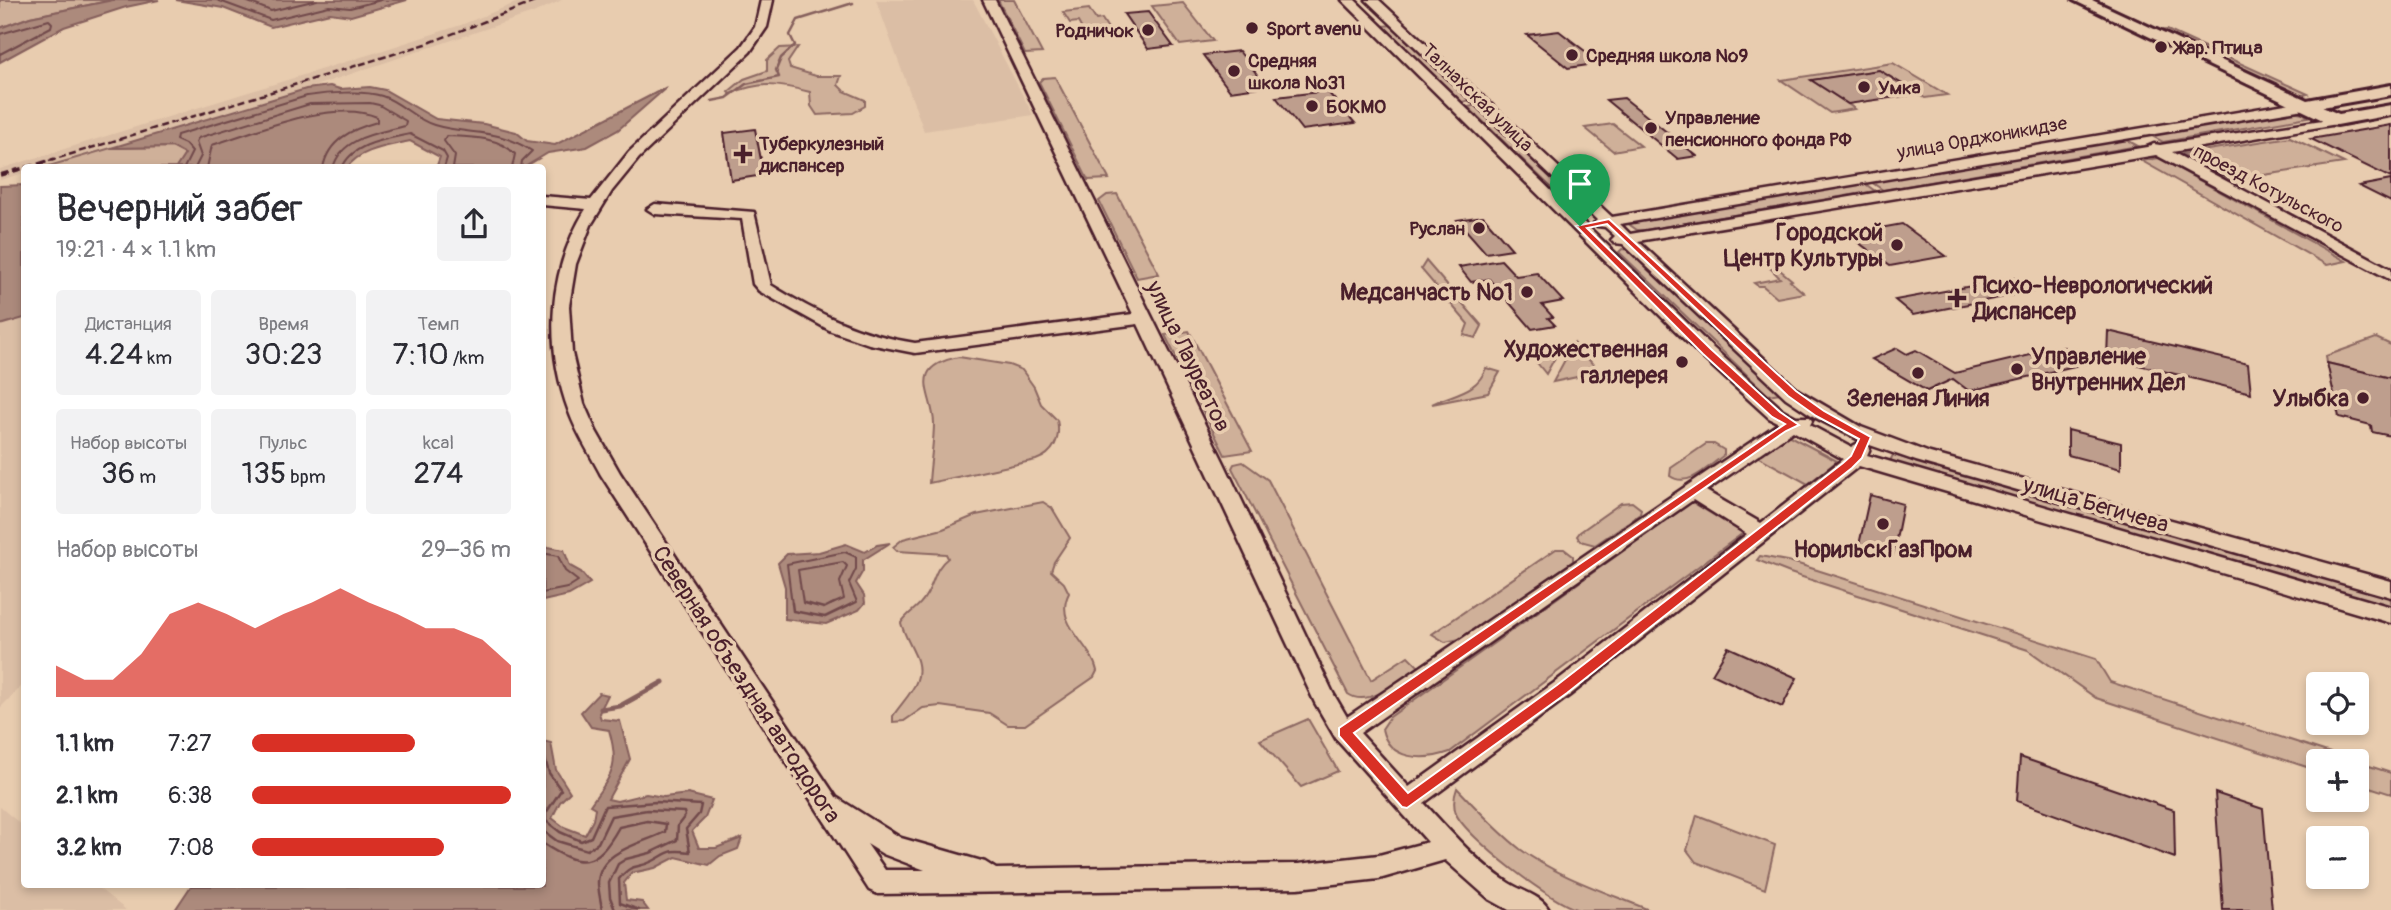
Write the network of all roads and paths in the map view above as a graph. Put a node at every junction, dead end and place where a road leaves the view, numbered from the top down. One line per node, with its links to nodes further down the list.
1 (767, 0): 16 (street, Северная объездная автодорога)
2 (989, 0): 23 (street, улица Лауреатов)
3 (1348, 0): 19 (street, Талнахская улица)
4 (1373, 0): 18 (street, Талнахская улица)
5 (2080, 0): 9 (main road)
6 (2110, 0): 8 (main road)
7 (2391, 90): 8 (main road, улица Орджоникидзе)
8 (2330, 100): 9 (main road, улица Орджоникидзе); 11 (main road)
9 (2304, 105): 12 (main road); 13 (street, улица Орджоникидзе)
10 (2391, 110): 11 (main road, улица Орджоникидзе)
11 (2363, 115): 12 (main road, улица Орджоникидзе)
12 (2337, 120): 14 (street, улица Орджоникидзе)
13 (2129, 134): 14 (street, проезд Котульского); 18 (street, улица Орджоникидзе)
14 (2156, 149): 20 (street, улица Орджоникидзе); 22 (street, проезд Котульского)
15 (546, 200): 16 (street)
16 (594, 205): 32 (street, Северная объездная автодорога)
17 (655, 209): 23 (street)
18 (1609, 221): 19 (street, улица Орджоникидзе); 20 (street, Талнахская улица)
19 (1580, 226): 21 (street, Талнахская улица)
20 (1627, 239): 21 (street, улица Орджоникидзе); 24 (street, Талнахская улица)
21 (1597, 244): 25 (street, Талнахская улица)
22 (2391, 275)
23 (1143, 318): 31 (street, улица Лауреатов)
24 (1820, 414): 25 (street); 26 (street, улица Бегичева)
25 (1794, 425): 26 (street, улица Бегичева); 27 (street)
26 (1860, 448): 28 (street); 29 (street, улица Бегичева); 30 (street, улица Бегичева)
27 (1692, 491): 28 (street); 31 (street)
28 (1761, 533): 33 (street)
29 (2391, 589)
30 (2391, 615)
31 (1344, 732): 33 (street, улица Лауреатов)
32 (825, 802): 35 (street); 35 (street, Северная объездная автодорога)
33 (1407, 802): 34 (street, улица Лауреатов)
34 (1449, 848): 35 (street, Северная объездная автодорога); 36 (street, улица Лауреатов)
35 (1010, 880)
36 (1535, 910)

